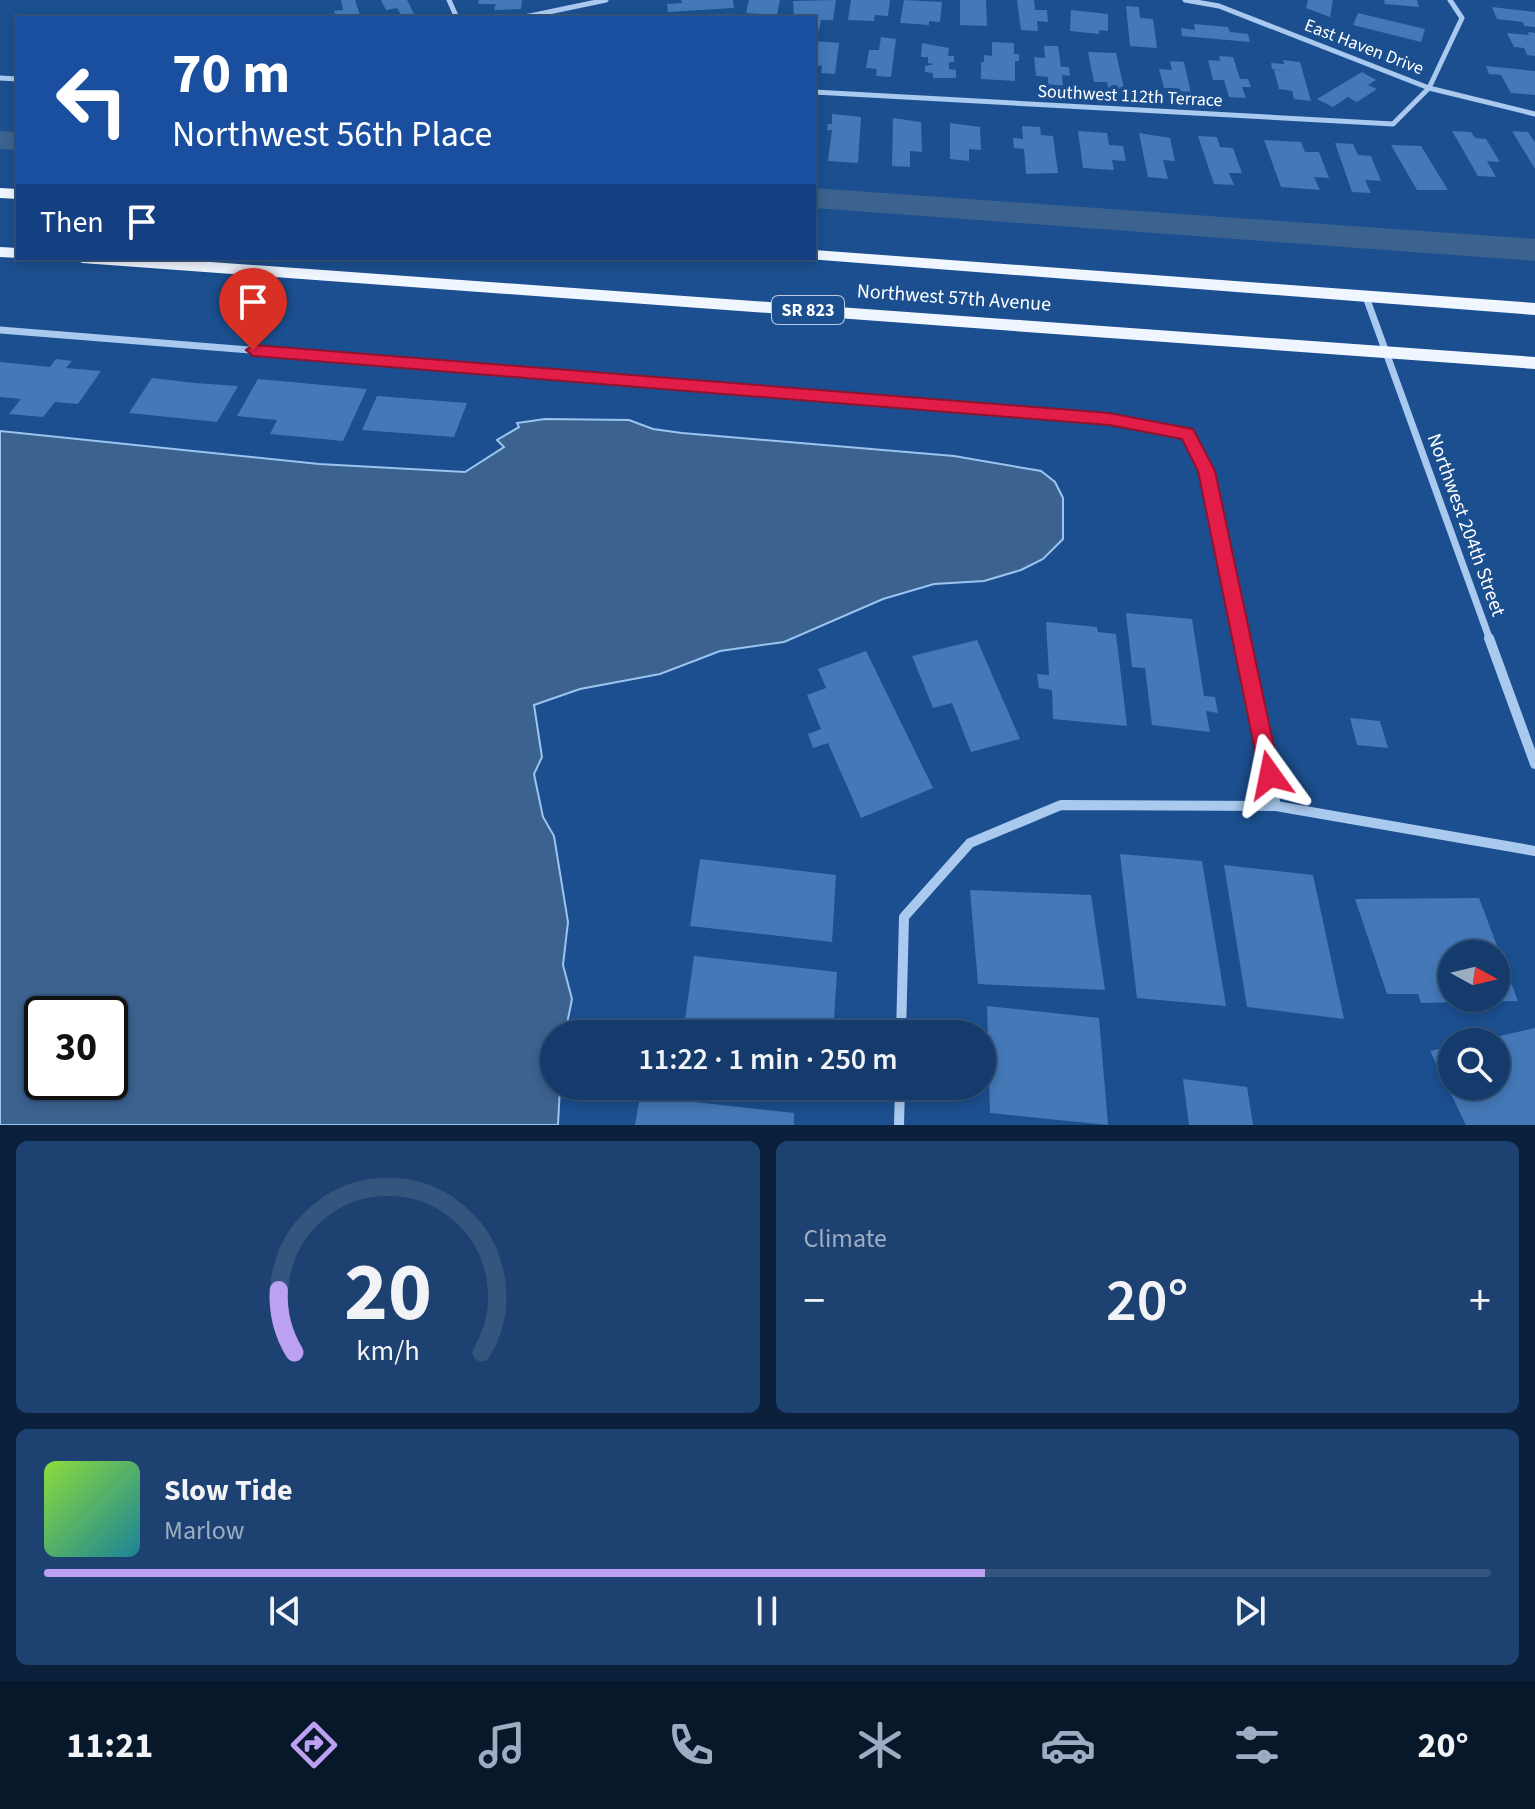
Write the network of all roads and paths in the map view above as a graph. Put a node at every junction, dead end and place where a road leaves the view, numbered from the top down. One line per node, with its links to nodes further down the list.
1 (606, 0): 4 (street)
2 (1185, 0): 5 (street, East Haven Drive)
3 (1450, 0): 5 (street, Southwest 112th Terrace)
4 (530, 16)
5 (1429, 88): 6 (street, Southwest 112th Terrace); 7 (street, East Haven Drive)
6 (816, 92)
7 (1535, 114)
8 (816, 255): 10 (main road, Northwest 57th Avenue)
9 (110, 260): 13 (main road, Northwest 57th Avenue / SR 823)
10 (1366, 297): 11 (main road, Northwest 57th Avenue); 13 (street, Northwest 204th Street)
11 (1535, 309)
12 (0, 330): 16 (street)
13 (1386, 351): 14 (main road, Northwest 57th Avenue / SR 823); 15 (street, Northwest 204th Street)
14 (1535, 363)
15 (1535, 764)
16 (1276, 806): 17 (street); 18 (street)
17 (1535, 851)
18 (901, 1020)
19 (900, 1100): 20 (street)
20 (899, 1125)

